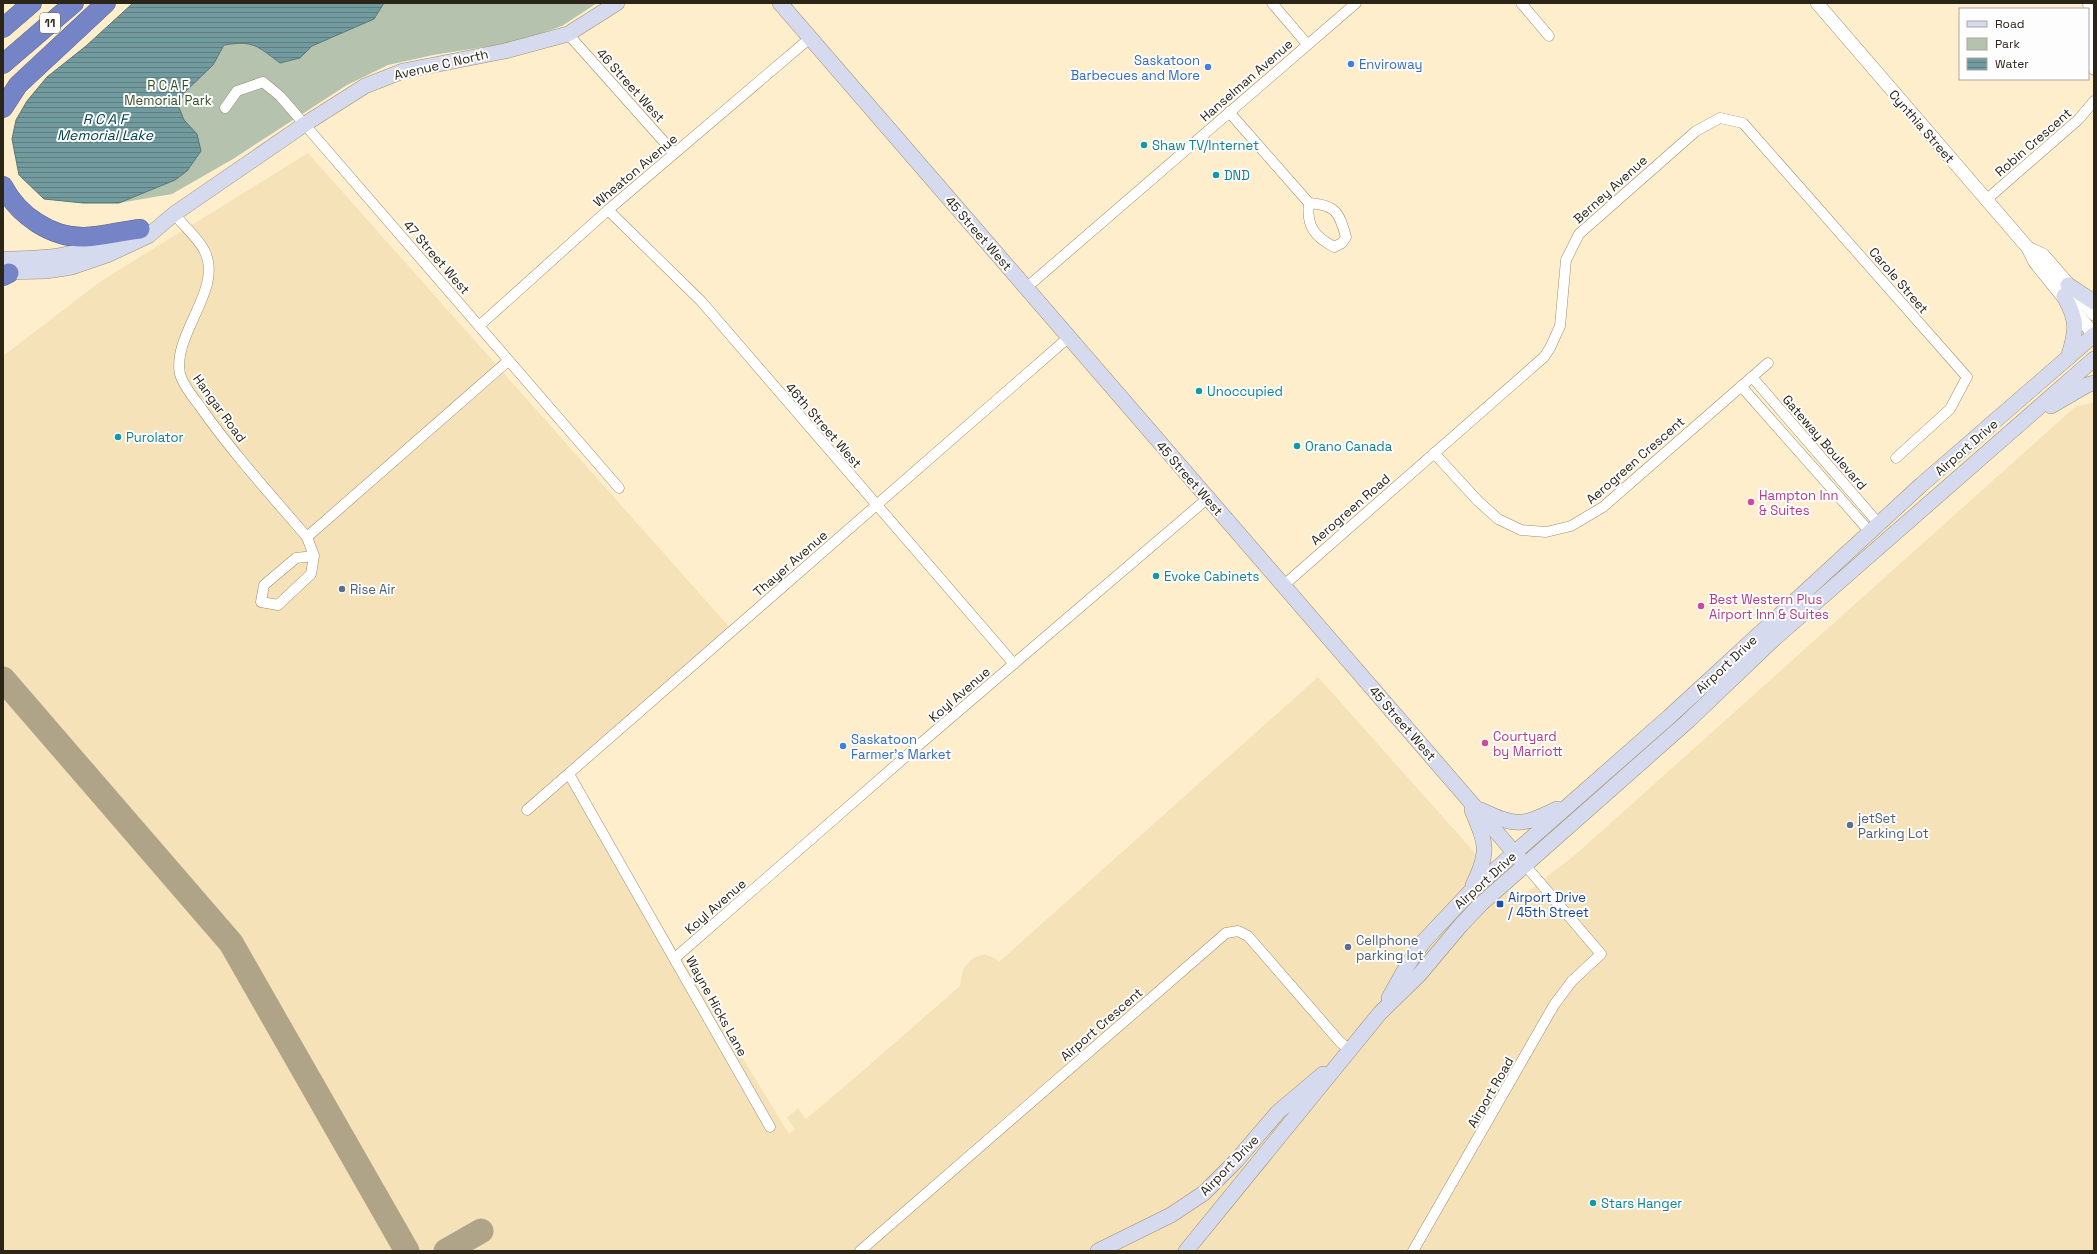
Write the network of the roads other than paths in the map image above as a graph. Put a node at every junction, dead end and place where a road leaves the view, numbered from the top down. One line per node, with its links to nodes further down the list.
1 (32, 3): 11 (highway, 11)
2 (74, 3): 16 (highway, 11)
3 (106, 3): 19 (highway)
4 (617, 3): 12 (main road, Avenue C North)
5 (780, 3): 14 (main road, 45 Street West)
6 (1272, 3): 15 (street)
7 (1356, 3): 15 (street, Hanselman Avenue)
8 (1521, 3): 13 (street)
9 (1816, 3): 26 (street, Cynthia Street)
10 (2089, 14): 17 (street)
11 (3, 28)
12 (568, 34): 22 (main road, Avenue C North); 23 (street, 46 Street West)
13 (1549, 36)
14 (810, 38): 23 (street, Wheaton Avenue); 32 (main road, 45 Street West)
15 (1307, 44): 21 (street, Hanselman Avenue)
16 (3, 64)
17 (2094, 70)
18 (2094, 101): 26 (street, Robin Crescent)
19 (3, 108)
20 (225, 108): 22 (street, 47 Street West)
21 (1229, 112): 27 (street); 32 (street, Hanselman Avenue)
22 (304, 124): 29 (main road, Avenue C North); 36 (street, 47 Street West)
23 (674, 153): 28 (street, Wheaton Avenue)
24 (3, 186): 30 (highway)
25 (1811, 200): 47 (street, Berney Avenue); 48 (street, Carole Street)
26 (1986, 200): 33 (street, Cynthia Street)
27 (1309, 204): 27 (street)
28 (608, 210): 36 (street, Wheaton Avenue); 51 (street, 46th Street West)
29 (174, 214): 30 (main road, Avenue C North); 31 (main road, Avenue C North); 53 (street, Hangar Road)
30 (140, 229): 31 (main road, Avenue C North)
31 (5, 270)
32 (1026, 288): 38 (main road, 45 Street West)
33 (2066, 290): 34 (main road); 35 (street, Cynthia Street); 37 (street, Cynthia Street); 39 (main road)
34 (2094, 302)
35 (2094, 314)
36 (480, 326): 41 (street, 47 Street West)
37 (2094, 335): 39 (main road, Airport Drive)
38 (1069, 337): 50 (main road, 45 Street West); 51 (street, Thayer Avenue)
39 (2068, 358): 52 (main road, Airport Drive)
40 (2094, 359): 46 (main road, Airport Drive)
41 (508, 361): 49 (street, 47 Street West); 53 (street)
42 (1768, 363): 43 (street, Aerogreen Crescent)
43 (1752, 377): 45 (street, Aerogreen Crescent); 52 (street, Gateway Boulevard)
44 (2094, 383): 46 (main road)
45 (1742, 386): 47 (street, Aerogreen Crescent); 52 (street, Gateway Boulevard)
46 (2014, 428): 62 (main road, Airport Drive)
47 (1434, 453): 55 (street, Aerogreen Road)
48 (1896, 458)
49 (619, 488)
50 (1208, 498): 55 (main road, 45 Street West); 56 (street, Koyl Avenue)
51 (877, 505): 56 (street, 46th Street West); 57 (street, Thayer Avenue)
52 (1874, 528): 58 (main road, Airport Drive)
53 (306, 537): 54 (street, Hangar Road)
54 (314, 556): 54 (street)
55 (1284, 585): 59 (main road, 45 Street West)
56 (1014, 664): 65 (street, Koyl Avenue)
57 (569, 774): 60 (street, Thayer Avenue); 65 (street, Wayne Hicks Lane)
58 (1573, 802): 59 (main road); 61 (main road, Airport Drive)
59 (1471, 803): 61 (main road, 45 Street West); 63 (main road)
60 (527, 810)
61 (1514, 853): 62 (main road, 45 Street West); 63 (main road, Airport Drive)
62 (1525, 865): 64 (street, 45 Street West); 66 (main road, Airport Drive)
63 (1470, 892): 66 (main road, Airport Drive)
64 (1601, 954): 72 (street, Airport Road)
65 (675, 958): 68 (street, Wayne Hicks Lane)
66 (1380, 1013): 67 (main road, Airport Drive)
67 (1347, 1054): 69 (street, Airport Crescent); 70 (main road, Airport Drive); 71 (main road, Airport Drive)
68 (770, 1127)
69 (860, 1251)
70 (1098, 1251)
71 (1186, 1251)
72 (1413, 1251)

